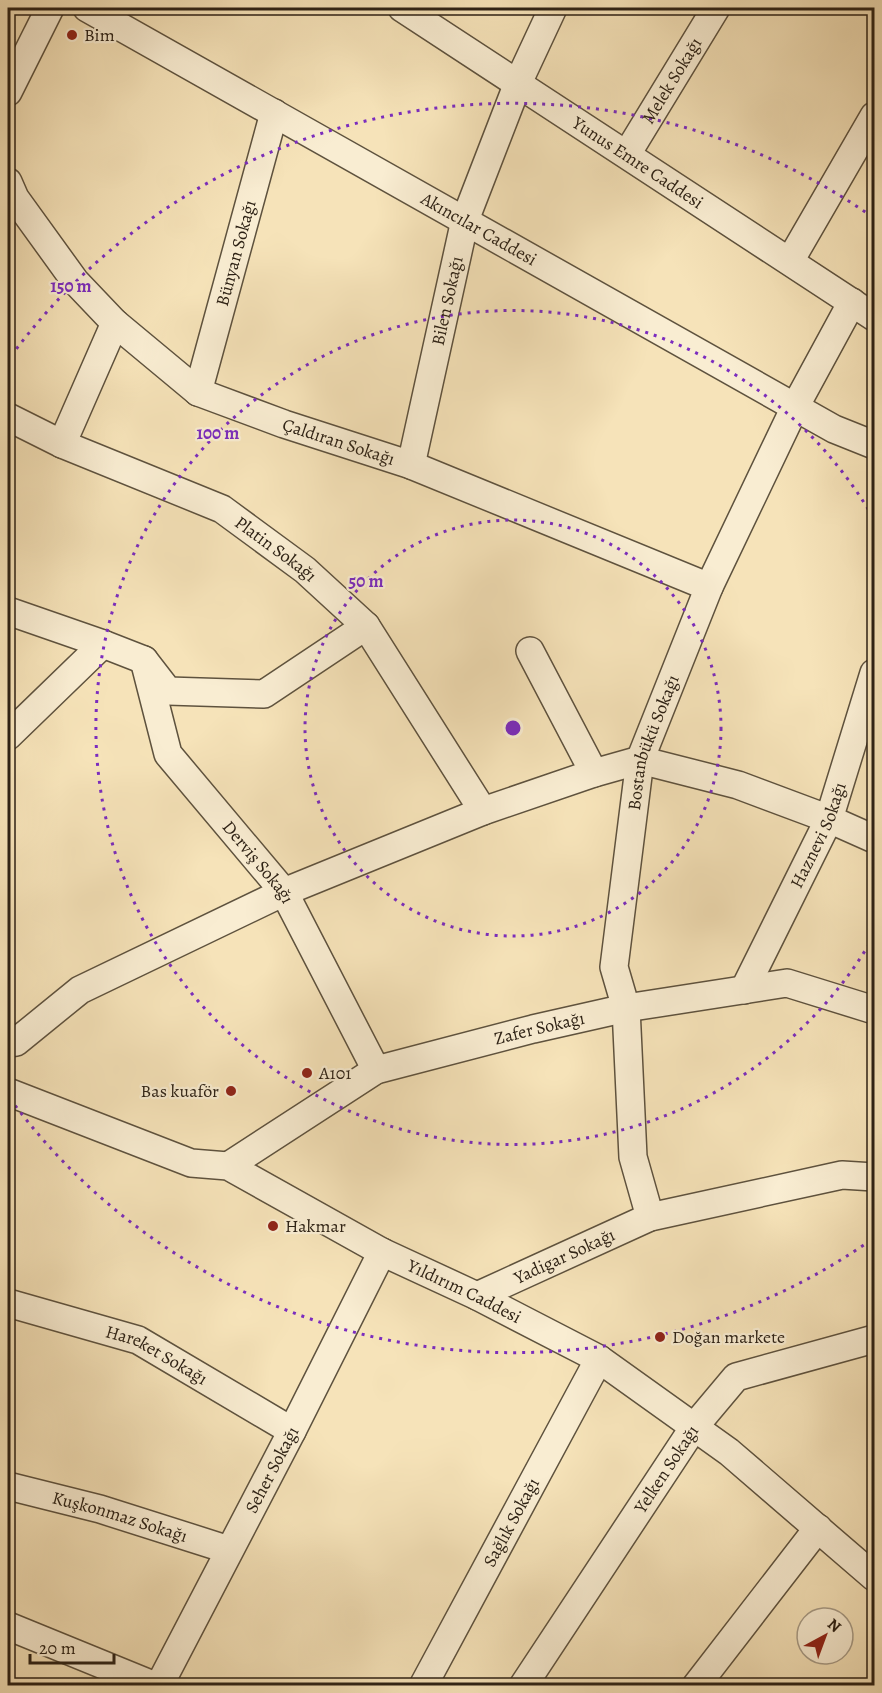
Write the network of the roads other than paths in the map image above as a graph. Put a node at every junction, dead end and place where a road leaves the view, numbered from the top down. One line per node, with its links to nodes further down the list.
1 (50, 8): 7 (street)
2 (87, 8): 8 (street, Akıncılar Caddesi)
3 (402, 8): 6 (street, Yunus Emre Caddesi)
4 (553, 8): 6 (street, Bilen Sokağı)
5 (716, 8): 10 (street, Melek Sokağı)
6 (518, 83): 10 (street, Yunus Emre Caddesi); 12 (street, Bilen Sokağı)
7 (8, 92)
8 (274, 113): 12 (street, Akıncılar Caddesi); 17 (street, Bünyan Sokağı)
9 (874, 116): 13 (street)
10 (627, 154): 13 (street, Yunus Emre Caddesi)
11 (10, 193): 16 (street, Çaldıran Sokağı)
12 (465, 220): 18 (street, Akıncılar Caddesi); 22 (street, Bilen Sokağı)
13 (790, 261): 14 (street, Yunus Emre Caddesi)
14 (852, 302): 15 (street, Yunus Emre Caddesi); 18 (street, Bostanbükü Sokağı)
15 (874, 317)
16 (115, 323): 17 (street, Çaldıran Sokağı); 20 (street)
17 (198, 392): 22 (street, Çaldıran Sokağı)
18 (795, 407): 21 (street, Akıncılar Caddesi); 23 (street, Bostanbükü Sokağı)
19 (8, 417): 20 (street, Platin Sokağı)
20 (62, 444): 25 (street, Platin Sokağı)
21 (874, 445)
22 (411, 465): 23 (street, Çaldıran Sokağı)
23 (709, 587): 31 (street, Bostanbükü Sokağı)
24 (8, 611): 26 (street)
25 (366, 626): 28 (street); 33 (street, Platin Sokağı)
26 (104, 644): 28 (street); 30 (street)
27 (530, 651): 32 (street)
28 (144, 660): 36 (street, Derviş Sokağı)
29 (874, 673): 34 (street, Haznevi Sokağı)
30 (8, 736)
31 (640, 760): 32 (street); 34 (street); 38 (street, Bostanbükü Sokağı)
32 (594, 773): 33 (street)
33 (483, 811): 36 (street)
34 (829, 819): 35 (street); 37 (street, Haznevi Sokağı)
35 (874, 839)
36 (284, 892): 40 (street); 41 (street, Derviş Sokağı)
37 (744, 990): 38 (street, Zafer Sokağı); 39 (street, Zafer Sokağı)
38 (626, 1008): 41 (street, Zafer Sokağı); 45 (street, Bostanbükü Sokağı)
39 (874, 1010)
40 (8, 1042)
41 (376, 1070): 43 (street, Zafer Sokağı)
42 (8, 1092): 43 (street, Yıldırım Caddesi)
43 (228, 1166): 46 (street, Yıldırım Caddesi)
44 (874, 1177): 45 (street, Yadigar Sokağı)
45 (650, 1217): 47 (street, Yadigar Sokağı)
46 (382, 1252): 47 (street, Yıldırım Caddesi); 52 (street, Seher Sokağı)
47 (477, 1296): 50 (street, Yıldırım Caddesi)
48 (8, 1303): 52 (street, Hareket Sokağı)
49 (874, 1339): 51 (street, Yelken Sokağı)
50 (599, 1359): 51 (street, Yıldırım Caddesi); 59 (street, Sağlık Sokağı)
51 (694, 1427): 54 (street, Yıldırım Caddesi); 60 (street, Yelken Sokağı)
52 (292, 1431): 55 (street, Seher Sokağı)
53 (8, 1486): 55 (street, Kuşkonmaz Sokağı)
54 (818, 1528): 56 (street, Yıldırım Caddesi); 61 (street)
55 (229, 1550): 58 (street, Seher Sokağı)
56 (874, 1577)
57 (8, 1626): 58 (street)
58 (157, 1686)
59 (423, 1686)
60 (524, 1686)
61 (696, 1686)

